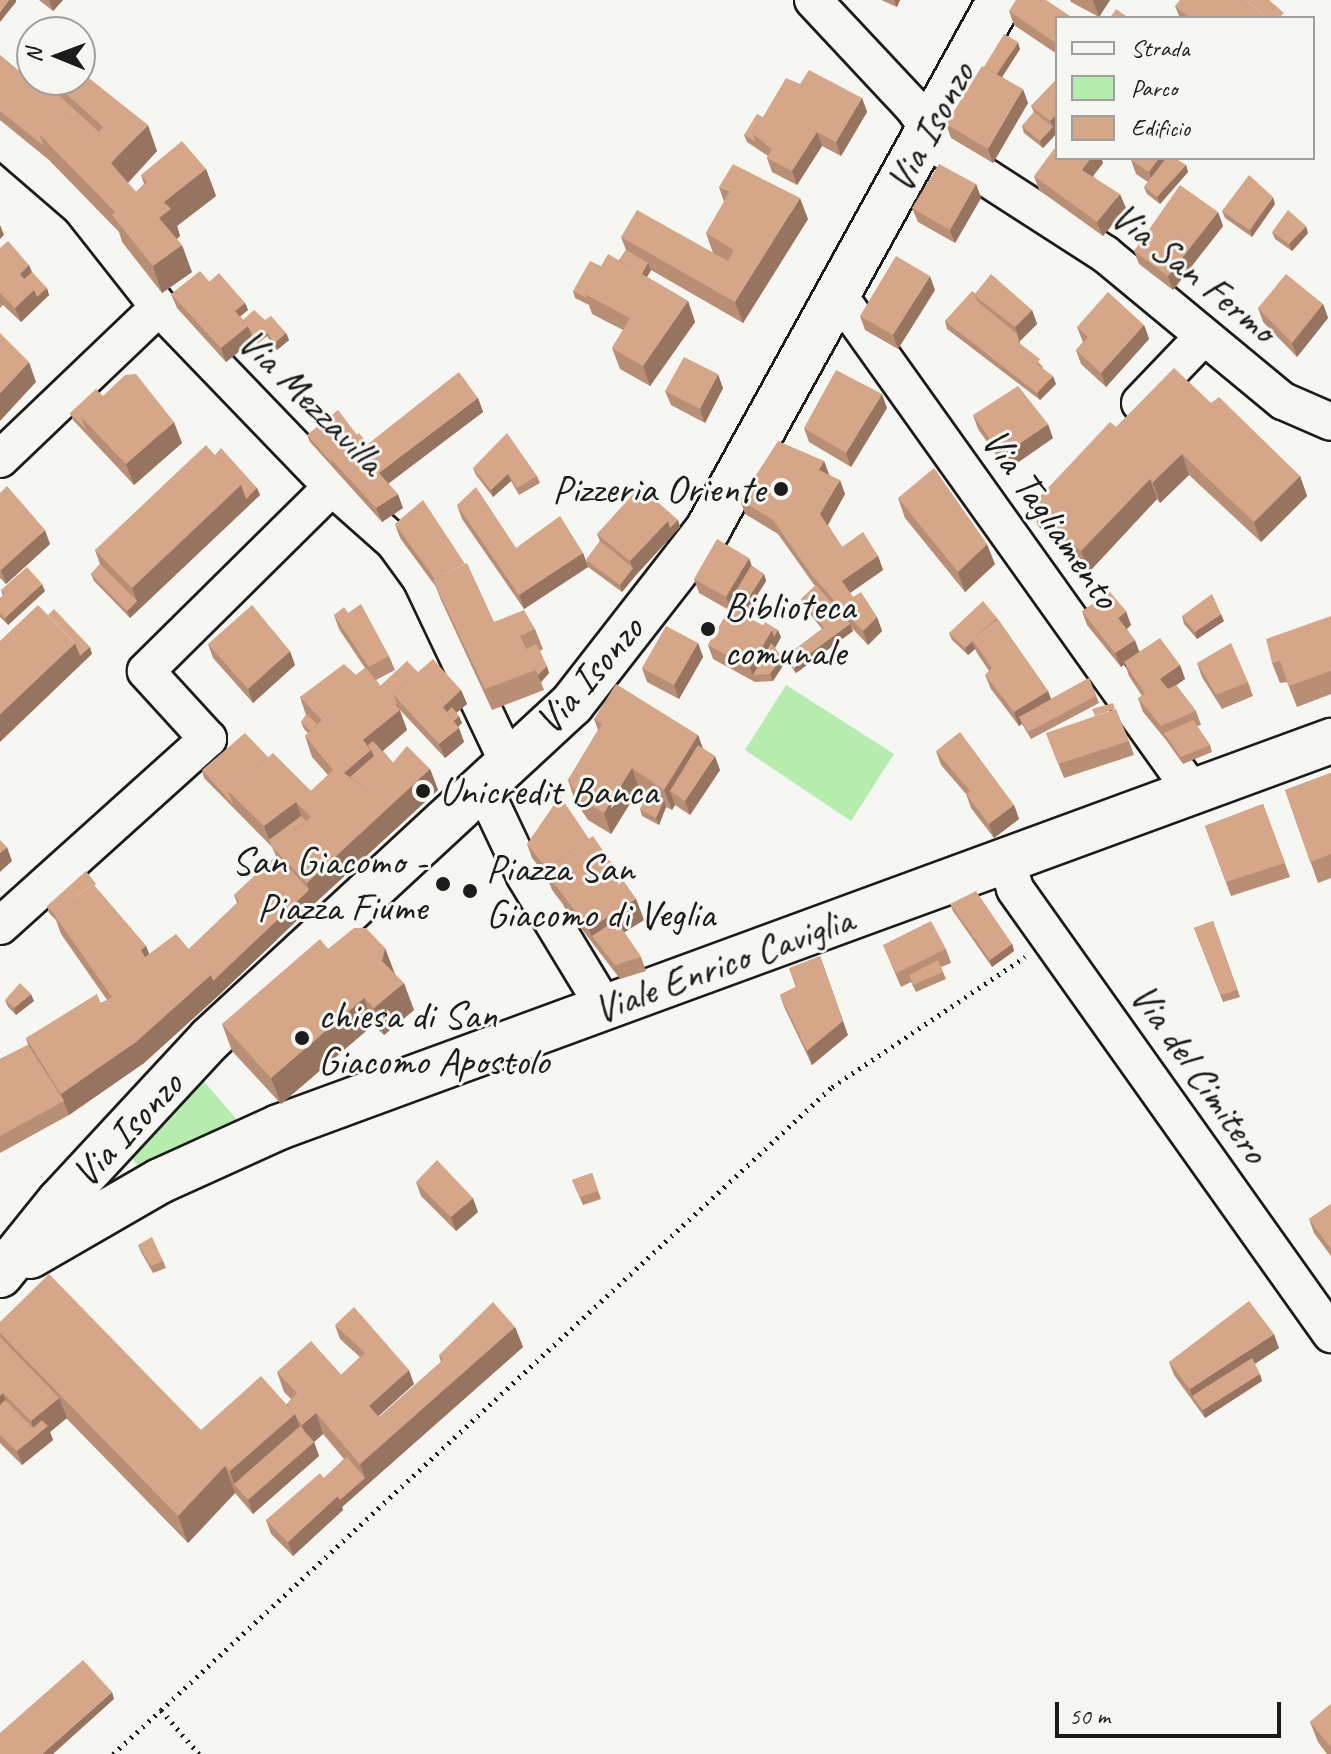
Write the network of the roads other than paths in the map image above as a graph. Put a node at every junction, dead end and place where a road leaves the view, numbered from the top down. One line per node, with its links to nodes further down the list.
1 (813, 0): 3 (street, Via San Fermo)
2 (1000, 0): 3 (main road, Via Isonzo)
3 (927, 130): 5 (main road, Via Isonzo); 7 (street, Via San Fermo)
4 (0, 138): 6 (street, Via Mezzavilla)
5 (839, 296): 13 (main road, Via Isonzo); 14 (street, Via Tagliamento)
6 (159, 307): 10 (street); 11 (street, Via Mezzavilla)
7 (1203, 337): 8 (street, Via San Fermo); 9 (street)
8 (1331, 422)
9 (1118, 425)
10 (0, 459)
11 (332, 487): 13 (street, Via Mezzavilla); 16 (street)
12 (1331, 741): 14 (main road, Viale Enrico Caviglia)
13 (496, 775): 17 (street, Via Mezzavilla); 18 (main road, Via Isonzo)
14 (1192, 791): 15 (main road, Viale Enrico Caviglia)
15 (1006, 859): 17 (main road, Viale Enrico Caviglia); 19 (street, Via del Cimitero)
16 (0, 926)
17 (605, 1008): 18 (main road, Viale Enrico Caviglia)
18 (0, 1276)
19 (1331, 1334)

